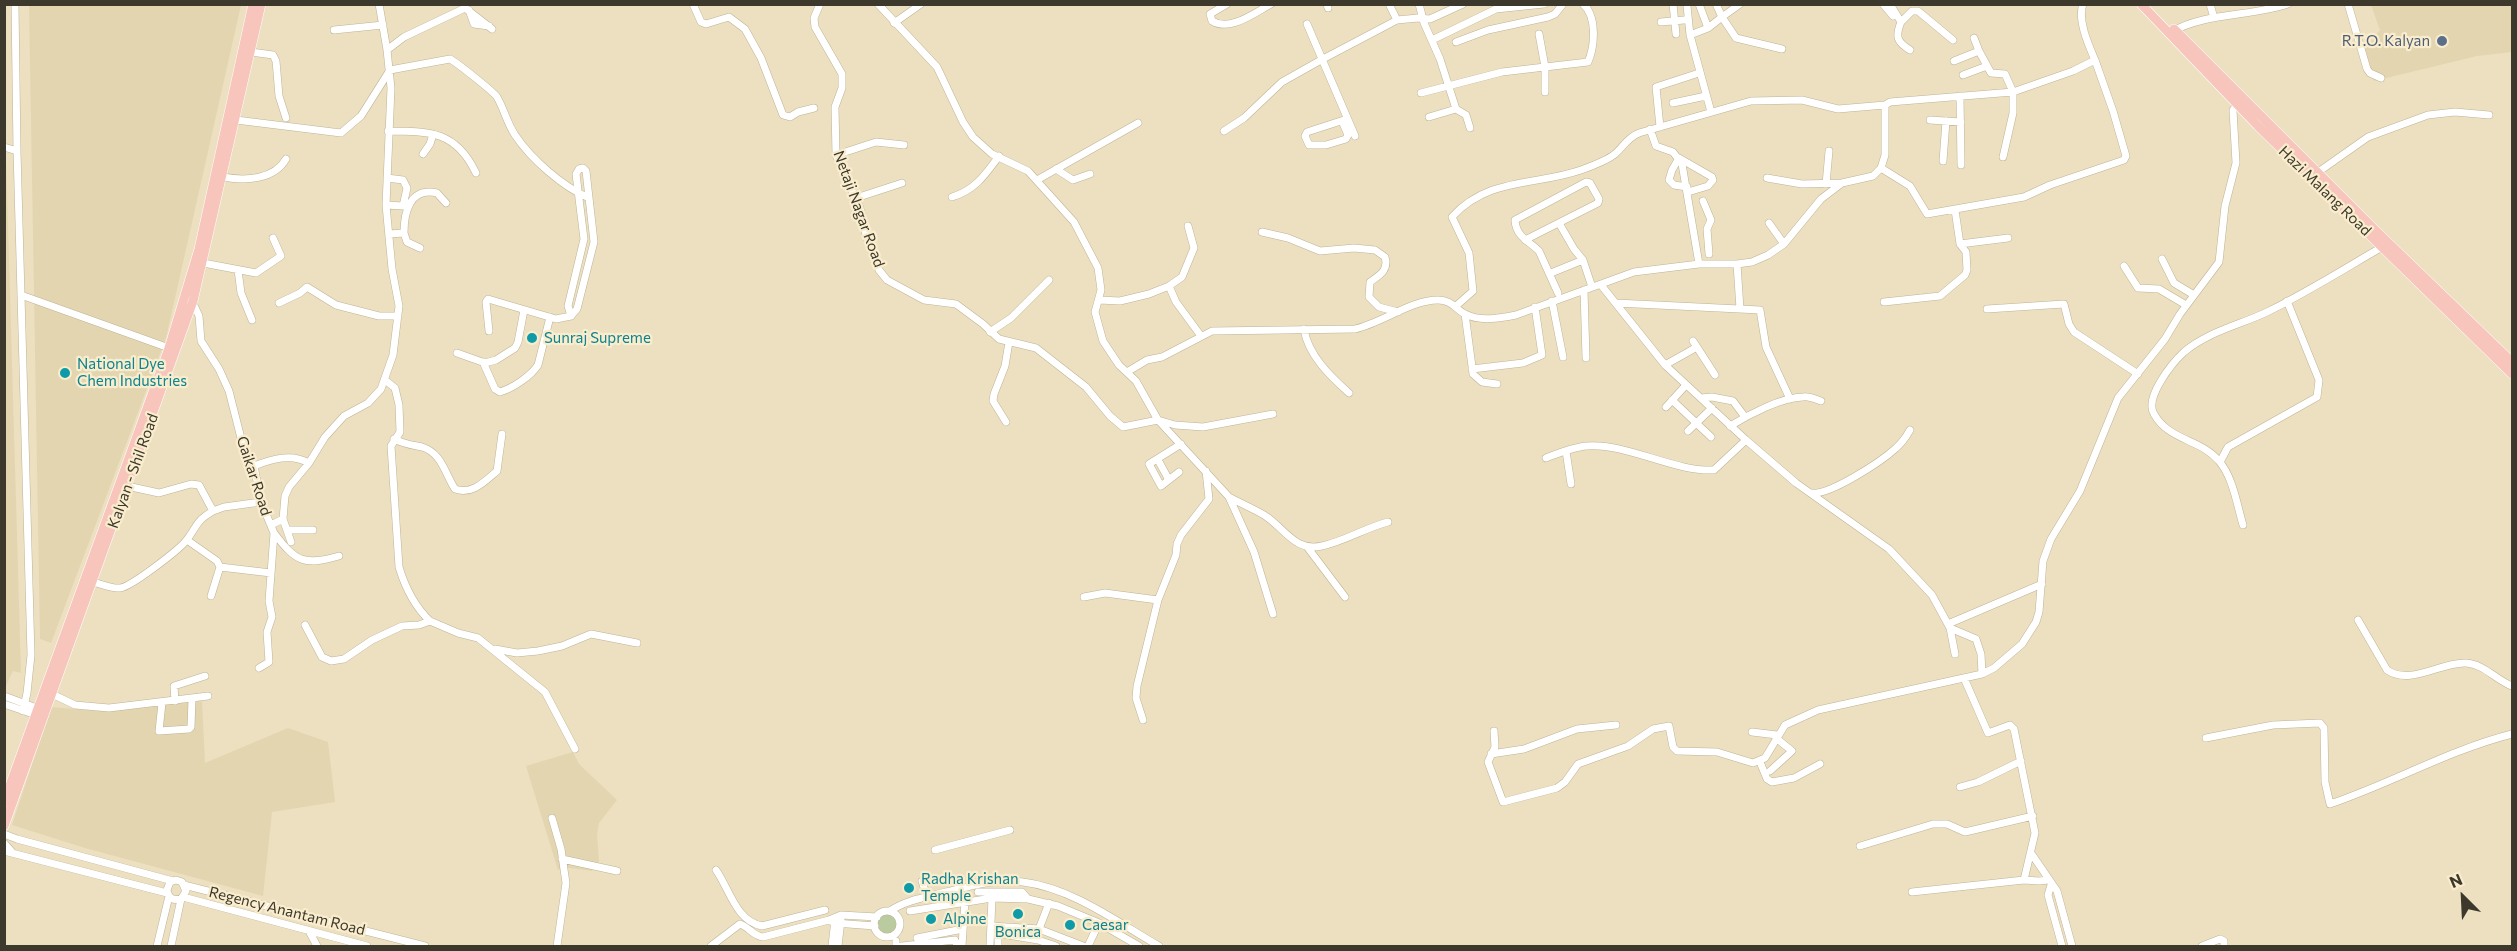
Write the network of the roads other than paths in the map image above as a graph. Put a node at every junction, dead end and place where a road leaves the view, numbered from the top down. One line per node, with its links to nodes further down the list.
1 (15, 4): 96 (street)
2 (254, 4): 163 (main road, Kalyan - Shil Road)
3 (261, 4): 56 (main road, Kalyan - Shil Road)
4 (379, 4): 40 (street)
5 (693, 4): 75 (street)
6 (820, 4): 99 (street, Netaji Nagar Road)
7 (878, 4): 38 (street)
8 (921, 4): 38 (street)
9 (1227, 4): 10 (street)
10 (1271, 4)
11 (1389, 4): 33 (street)
12 (1419, 4): 31 (street)
13 (1463, 4): 31 (street)
14 (1544, 4): 49 (street)
15 (1563, 4): 51 (street)
16 (1583, 4): 61 (street)
17 (1673, 4): 35 (street)
18 (1699, 4): 42 (street)
19 (1716, 4): 30 (street)
20 (1740, 4): 30 (street)
21 (1883, 4): 36 (street)
22 (1890, 4): 36 (street)
23 (2083, 4): 58 (street)
24 (2141, 4): 44 (main road, Hazi Malang Road)
25 (2149, 4): 44 (main road, Hazi Malang Road)
26 (2210, 4): 32 (street)
27 (2288, 4): 32 (street)
28 (2348, 4): 65 (street)
29 (1687, 6): 47 (street)
30 (1722, 17): 42 (street); 52 (street)
31 (1423, 18): 33 (street); 49 (street)
32 (2214, 18): 44 (street)
33 (1397, 20): 57 (street)
34 (1684, 20): 35 (street)
35 (1675, 21): 37 (street); 46 (street)
36 (1899, 21): 50 (street); 54 (street)
37 (1661, 22)
38 (894, 23): 100 (street)
39 (1307, 24): 57 (street)
40 (383, 25): 43 (street); 53 (street)
41 (490, 28): 53 (street)
42 (1708, 28): 47 (street)
43 (334, 30)
44 (2172, 32): 72 (main road, Hazi Malang Road)
45 (1539, 34): 61 (street)
46 (1676, 34)
47 (1690, 35): 63 (street)
48 (1974, 39): 55 (street)
49 (1432, 40): 66 (street)
50 (1953, 40)
51 (1456, 42)
52 (1782, 49)
53 (387, 50): 62 (street)
54 (1910, 50)
55 (1980, 51): 59 (street); 60 (street)
56 (251, 52): 79 (street); 81 (main road, Kalyan - Shil Road)
57 (1321, 60): 82 (street); 91 (street)
58 (2095, 60): 68 (street); 126 (street)
59 (1954, 61)
60 (1987, 66): 64 (street); 68 (street)
61 (1545, 67): 66 (street); 67 (street)
62 (390, 70): 81 (street); 90 (street); 119 (street)
63 (1699, 73): 70 (street); 87 (street)
64 (1963, 75)
65 (2381, 78)
66 (1449, 86): 69 (street); 76 (street)
67 (1545, 92)
68 (2013, 92): 71 (street); 101 (street)
69 (1421, 93)
70 (1705, 95): 73 (street); 77 (street)
71 (1960, 96): 74 (street); 85 (street)
72 (2240, 102): 110 (main road, Hazi Malang Road); 162 (street)
73 (1673, 103)
74 (1885, 105): 77 (street); 106 (street)
75 (814, 108)
76 (1456, 109): 80 (street); 88 (street)
77 (1711, 112): 87 (street)
78 (2489, 116): 110 (street)
79 (286, 117)
80 (1429, 117)
81 (236, 120): 111 (main road, Kalyan - Shil Road)
82 (1345, 120): 82 (street); 93 (street)
83 (1930, 120): 84 (street)
84 (1946, 121): 85 (street); 104 (street)
85 (1961, 122): 105 (street)
86 (1138, 123): 107 (street)
87 (1660, 127): 89 (street)
88 (1470, 128)
89 (1650, 129): 102 (street); 171 (street)
90 (388, 131): 92 (street); 112 (street)
91 (1224, 131)
92 (433, 134): 98 (street); 108 (street)
93 (1355, 136)
94 (904, 145): 99 (street)
95 (4, 147): 96 (street)
96 (17, 151): 161 (street)
97 (1829, 151): 116 (street)
98 (423, 154)
99 (836, 155): 122 (street, Netaji Nagar Road)
100 (999, 156): 114 (street); 120 (street)
101 (2003, 157)
102 (1679, 158): 118 (street); 118 (street); 118 (street)
103 (286, 159): 111 (street)
104 (1942, 160)
105 (1961, 165)
106 (1881, 168): 117 (street); 126 (street)
107 (1056, 169): 109 (street); 114 (street)
108 (476, 173)
109 (1090, 174)
110 (2314, 174): 142 (main road, Hazi Malang Road); 192 (main road, Hazi Malang Road)
111 (223, 177): 149 (main road, Kalyan - Shil Road)
112 (387, 178): 125 (street); 125 (street)
113 (1767, 178): 116 (street)
114 (1037, 180): 164 (street)
115 (902, 183): 122 (street)
116 (1826, 183): 117 (street)
117 (1842, 183): 140 (street)
118 (1687, 190): 132 (street)
119 (579, 193): 121 (street); 121 (street); 136 (street)
120 (952, 197)
121 (589, 198): 135 (street)
122 (856, 198): 184 (street, Netaji Nagar Road)
123 (1703, 201): 130 (street)
124 (446, 203): 133 (street)
125 (386, 205): 134 (street)
126 (1955, 210): 141 (street)
127 (1559, 223): 139 (street); 139 (street); 148 (street)
128 (1769, 224): 140 (street)
129 (1188, 226): 157 (street)
130 (1707, 231): 132 (street); 146 (street)
131 (1262, 232): 176 (street)
132 (1694, 232): 150 (street)
133 (404, 233): 134 (street); 143 (street)
134 (389, 234): 178 (street)
135 (594, 234): 136 (street); 145 (street)
136 (584, 235): 144 (street)
137 (273, 237): 153 (street)
138 (2008, 238): 141 (street)
139 (1526, 240): 154 (street)
140 (1784, 244): 151 (street)
141 (1960, 244): 167 (street)
142 (2382, 247): 166 (street); 197 (main road, Hazi Malang Road)
143 (420, 248)
144 (583, 248): 145 (street); 179 (street)
145 (593, 250): 179 (street)
146 (1709, 254)
147 (2162, 259): 162 (street)
148 (1583, 260): 154 (street); 158 (street)
149 (203, 263): 153 (street); 163 (main road, Kalyan - Shil Road)
150 (1698, 264): 151 (street); 156 (street)
151 (1737, 264): 174 (street)
152 (2124, 266): 170 (street)
153 (238, 270): 181 (street)
154 (1551, 273): 160 (street)
155 (1049, 280): 184 (street)
156 (1601, 285): 158 (street); 169 (street)
157 (1169, 286): 164 (street); 185 (street)
158 (1592, 287): 159 (street)
159 (1584, 290): 165 (street); 190 (street)
160 (1558, 293)
161 (21, 295): 187 (street); 275 (street)
162 (2194, 295): 170 (street)
163 (189, 300): 187 (main road, Kalyan - Shil Road); 227 (street, Gaikar Road); 232 (main road, Kalyan - Shil Road)
164 (1099, 300): 195 (street)
165 (1552, 301): 172 (street); 189 (street)
166 (2287, 301): 225 (street); 225 (street)
167 (1884, 302)
168 (279, 303): 178 (street)
169 (1616, 303): 174 (street); 193 (street)
170 (2186, 305): 196 (street)
171 (1456, 306): 176 (street); 177 (street)
172 (1535, 307): 177 (street); 194 (street)
173 (524, 309): 180 (street); 183 (street); 191 (street)
174 (1740, 309): 204 (street)
175 (1988, 309): 196 (street)
176 (1400, 312): 182 (street)
177 (1465, 314): 194 (street)
178 (398, 316): 199 (street)
179 (571, 316): 180 (street)
180 (550, 317): 191 (street)
181 (252, 320)
182 (1304, 329): 185 (street); 202 (street)
183 (489, 332)
184 (990, 332): 186 (street, Netaji Nagar Road)
185 (1201, 336): 195 (street)
186 (1010, 342): 211 (street, Netaji Nagar Road); 212 (street)
187 (169, 348): 237 (main road, Kalyan - Shil Road)
188 (457, 353): 191 (street)
189 (1563, 357)
190 (1586, 358)
191 (483, 362)
192 (2512, 362)
193 (1665, 366): 198 (street); 201 (street)
194 (1472, 369): 200 (street)
195 (1127, 372): 211 (street)
196 (2138, 374): 252 (street)
197 (2512, 374)
198 (1715, 375)
199 (385, 380): 220 (street); 226 (street, Gaikar Road)
200 (1497, 384)
201 (1686, 384): 203 (street); 205 (street)
202 (1349, 393)
203 (1701, 398): 208 (street); 210 (street)
204 (1790, 399): 206 (street); 210 (street)
205 (1672, 400): 207 (street); 213 (street)
206 (1821, 402)
207 (1666, 407)
208 (1712, 408): 213 (street); 214 (street)
209 (1273, 414): 211 (street)
210 (1744, 417): 214 (street)
211 (1158, 420): 221 (street)
212 (1006, 422)
213 (1696, 423): 216 (street); 218 (street)
214 (1730, 426): 219 (street)
215 (1910, 430): 233 (street)
216 (1688, 431)
217 (502, 434): 220 (street)
218 (1711, 437)
219 (1746, 440): 222 (street); 233 (street)
220 (392, 443): 259 (street)
221 (1181, 444): 224 (street); 228 (street)
222 (1566, 451): 223 (street); 231 (street)
223 (1546, 458)
224 (1158, 460): 230 (street); 230 (street)
225 (2220, 462): 241 (street)
226 (309, 463): 227 (street); 238 (street, Gaikar Road)
227 (254, 466): 235 (street, Gaikar Road)
228 (1206, 471): 234 (street); 256 (street)
229 (1179, 472): 230 (street)
230 (1169, 480)
231 (1571, 484)
232 (127, 486): 236 (street); 237 (main road, Kalyan - Shil Road)
233 (1811, 493): 261 (street)
234 (1229, 496): 247 (street); 257 (street)
235 (261, 502): 236 (street); 240 (street, Gaikar Road)
236 (213, 511): 245 (street)
237 (111, 519): 251 (main road, Kalyan - Shil Road); 279 (main road, Kalyan - Shil Road)
238 (283, 519): 240 (street, Gaikar Road); 242 (street)
239 (1388, 522): 247 (street)
240 (271, 525): 244 (street)
241 (2243, 525)
242 (287, 530): 243 (street); 246 (street)
243 (313, 530)
244 (274, 533): 248 (street); 250 (street)
245 (187, 540): 249 (street); 251 (street)
246 (291, 542)
247 (1308, 548): 255 (street)
248 (339, 556)
249 (220, 567): 250 (street); 253 (street)
250 (271, 573): 265 (street)
251 (93, 582): 270 (main road, Kalyan - Shil Road)
252 (2042, 584): 261 (street); 266 (street)
253 (211, 596)
254 (1084, 597): 256 (street)
255 (1345, 597)
256 (1158, 600): 280 (street)
257 (1273, 614)
258 (2358, 620): 269 (street)
259 (430, 621): 260 (street); 263 (street)
260 (305, 626)
261 (1949, 626): 264 (street); 266 (street)
262 (638, 643): 263 (street)
263 (492, 649): 287 (street)
264 (1954, 654)
265 (259, 668)
266 (1982, 674): 268 (street)
267 (205, 676): 274 (street)
268 (1964, 678): 285 (street); 289 (street)
269 (2512, 686)
270 (52, 694): 276 (street); 279 (main road, Kalyan - Shil Road)
271 (4, 696): 275 (street)
272 (208, 696): 273 (street)
273 (192, 699): 274 (street); 276 (street)
274 (175, 701): 276 (street)
275 (24, 702): 278 (street); 279 (street)
276 (162, 703)
277 (4, 704): 278 (street)
278 (22, 711): 279 (street)
279 (42, 713): 294 (main road, Kalyan - Shil Road); 297 (main road, Kalyan - Shil Road)
280 (1143, 720)
281 (1616, 725): 288 (street)
282 (1494, 731): 288 (street)
283 (1752, 732): 285 (street)
284 (2512, 734): 286 (street)
285 (1777, 737): 290 (street); 292 (street)
286 (2206, 738)
287 (575, 749)
288 (1491, 754): 290 (street)
289 (2021, 761): 293 (street); 295 (street)
290 (1760, 762): 291 (street)
291 (1820, 764)
292 (1770, 771)
293 (1959, 787)
294 (4, 802)
295 (2032, 816): 302 (street); 306 (street)
296 (552, 818): 308 (street)
297 (4, 826)
298 (1010, 830): 303 (street)
299 (4, 834): 300 (street)
300 (17, 839): 305 (street); 307 (street)
301 (4, 843): 305 (street)
302 (1860, 846)
303 (935, 850)
304 (4, 851): 305 (street)
305 (13, 853): 309 (street)
306 (2031, 853): 312 (street); 315 (street)
307 (83, 857): 309 (street); 313 (street)
308 (562, 859): 311 (street); 349 (street)
309 (80, 870): 319 (street)
310 (716, 870): 334 (street)
311 (617, 871)
312 (2024, 880): 315 (street); 318 (street)
313 (173, 881): 316 (street); 319 (street)
314 (922, 881): 320 (street)
315 (2049, 882): 362 (street); 363 (street)
316 (184, 885): 321 (street); 325 (street, Regency Anantam Road)
317 (978, 891): 320 (street); 323 (street); 361 (street)
318 (1912, 892)
319 (168, 895): 321 (street); 344 (street)
320 (927, 897): 329 (street)
321 (182, 898): 331 (street, Regency Anantam Road); 345 (street)
322 (992, 898): 323 (street); 324 (street); 338 (street)
323 (1028, 898): 326 (street)
324 (965, 900): 328 (street); 339 (street)
325 (250, 901): 330 (street, Regency Anantam Road); 331 (street)
326 (1049, 903): 335 (street); 340 (street)
327 (825, 910): 334 (street)
328 (910, 911)
329 (890, 912): 332 (street); 343 (street)
330 (294, 913): 336 (street); 348 (street, Regency Anantam Road)
331 (245, 914): 336 (street, Regency Anantam Road)
332 (877, 916): 333 (street); 337 (street)
333 (836, 919): 334 (street); 337 (street); 351 (street); 352 (street)
334 (742, 922): 350 (street)
335 (1099, 923): 359 (street); 360 (street)
336 (289, 926): 341 (street, Regency Anantam Road)
337 (874, 926): 343 (street)
338 (991, 926): 340 (street); 355 (street)
339 (963, 929): 342 (street); 354 (street)
340 (1039, 929): 358 (street)
341 (309, 931): 346 (street); 347 (street, Regency Anantam Road)
342 (917, 938)
343 (898, 943): 353 (street)
344 (157, 946)
345 (171, 946)
346 (317, 946)
347 (367, 946)
348 (425, 946)
349 (557, 946)
350 (711, 946)
351 (832, 946)
352 (838, 946)
353 (957, 946)
354 (962, 946)
355 (990, 946)
356 (998, 946): 357 (street)
357 (1056, 946)
358 (1083, 946)
359 (1088, 946)
360 (1139, 946)
361 (1159, 946)
362 (2062, 946)
363 (2072, 946)
364 (2202, 946): 365 (street)
365 (2224, 946)

